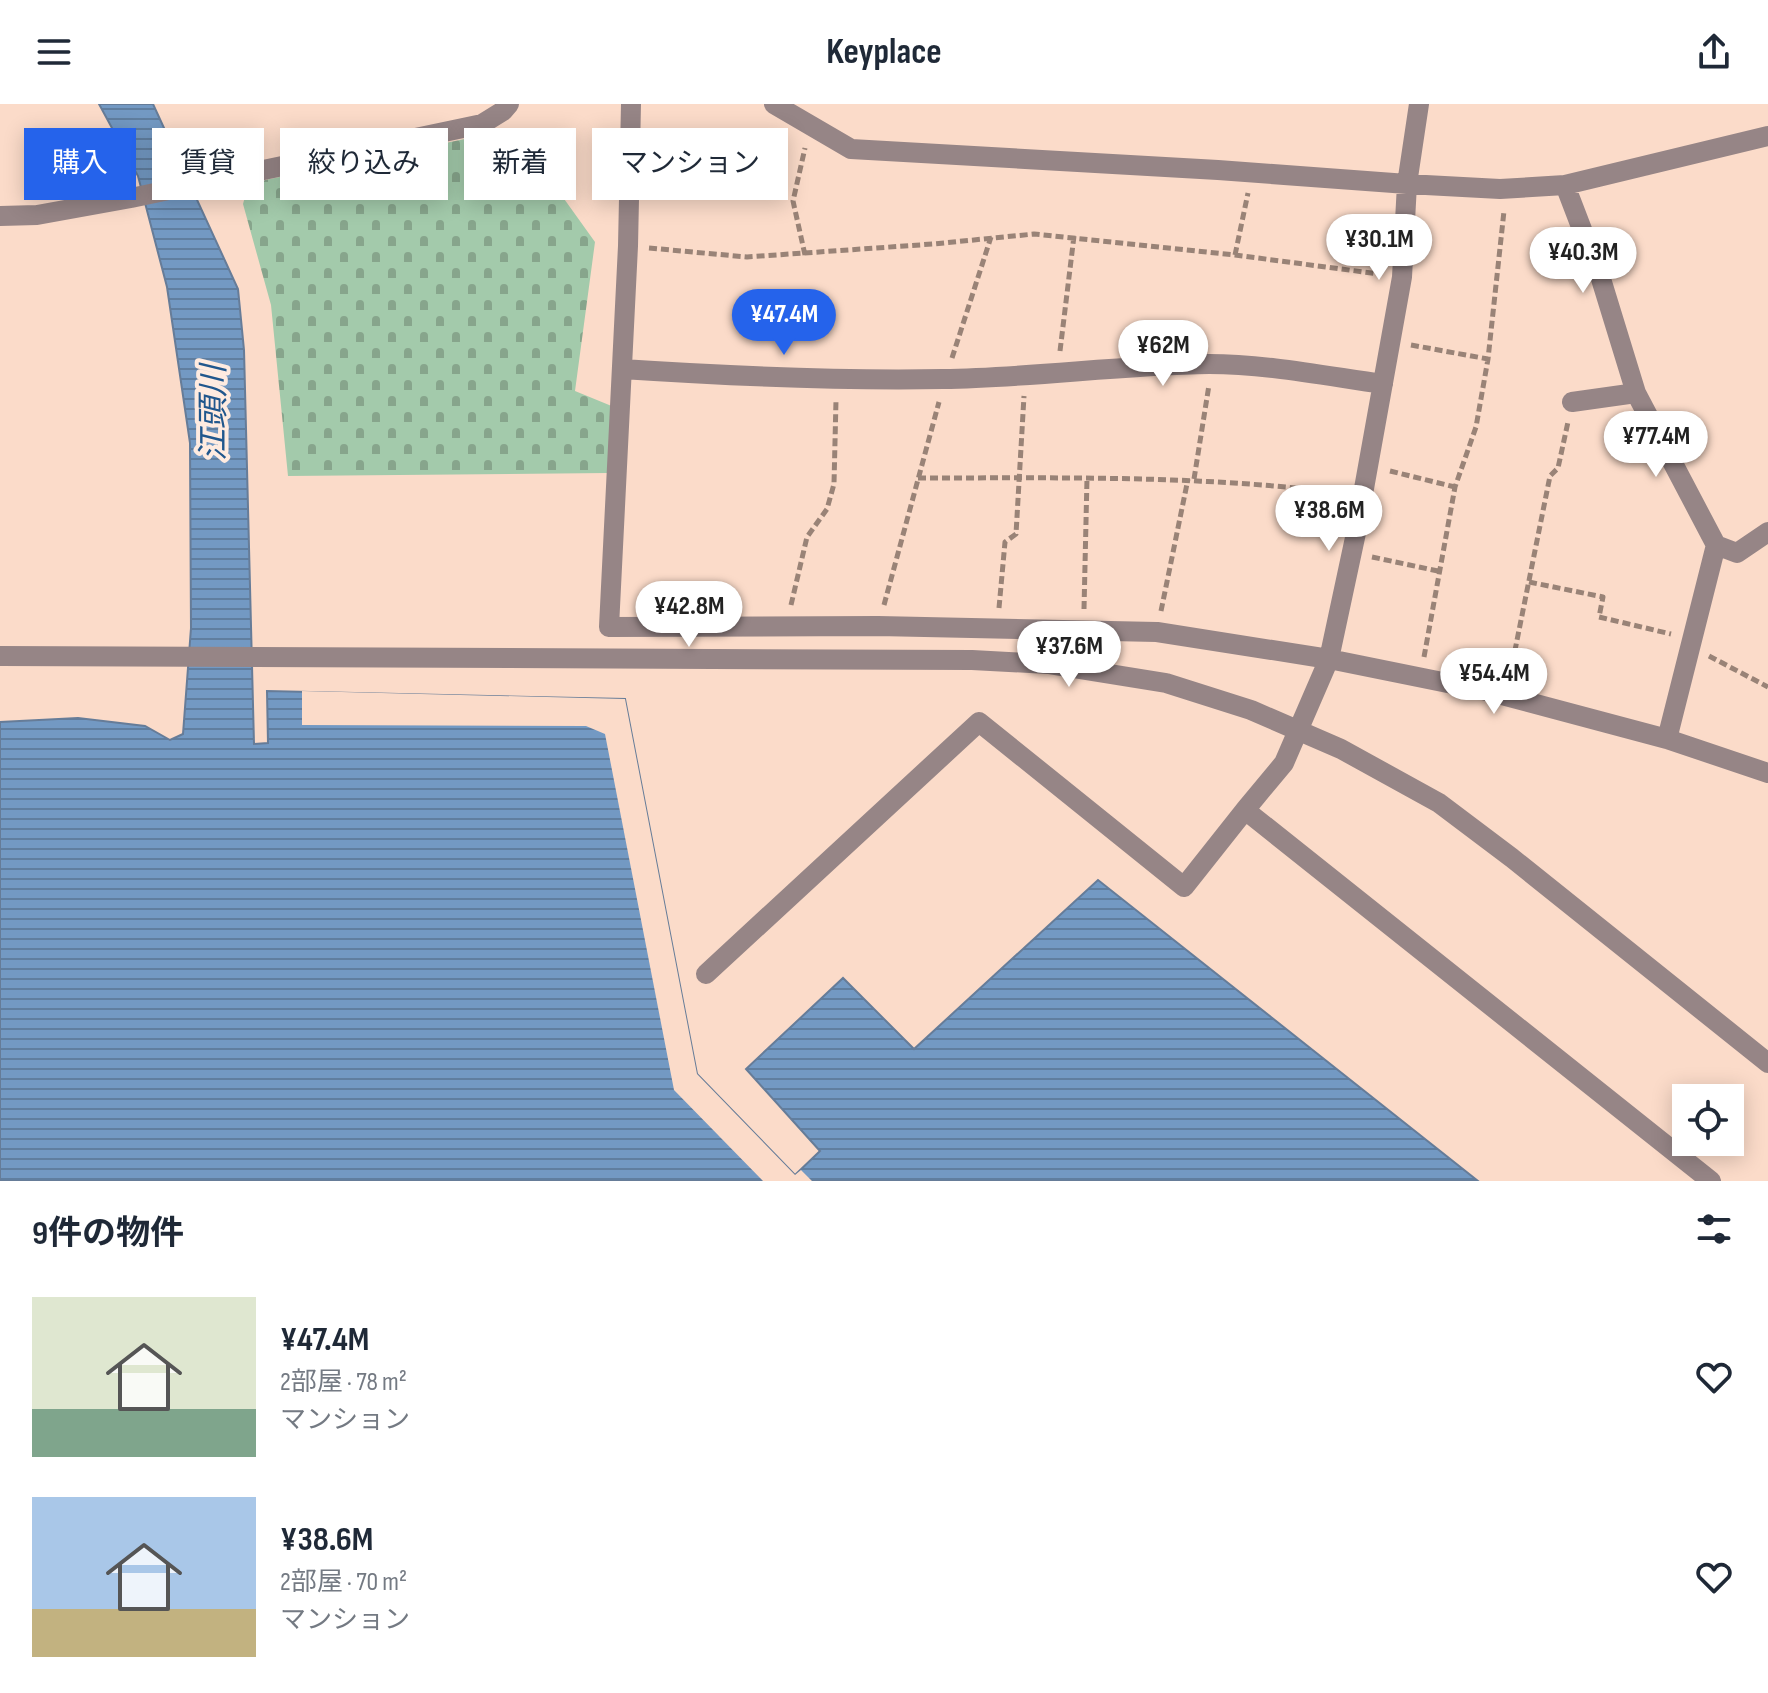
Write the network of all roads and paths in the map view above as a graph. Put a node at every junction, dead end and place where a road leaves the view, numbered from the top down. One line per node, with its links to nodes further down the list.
1 (509, 104): 11 (street)
2 (631, 104): 14 (street)
3 (774, 104): 5 (street)
4 (1419, 104): 8 (street)
5 (810, 127): 7 (street); 15 (path)
6 (1768, 136): 9 (street)
7 (1252, 172): 8 (street); 16 (path)
8 (1407, 184): 10 (street); 17 (street)
9 (1565, 185): 10 (street); 27 (street)
10 (1500, 189): 19 (path)
11 (0, 216)
12 (1074, 236): 13 (path); 16 (path); 22 (path)
13 (991, 237): 15 (path); 25 (path)
14 (628, 246): 15 (path); 21 (street)
15 (805, 255)
16 (1235, 255): 17 (path)
17 (1402, 277): 18 (street)
18 (1391, 342): 19 (path); 26 (street)
19 (1488, 359): 34 (path)
20 (1212, 364): 22 (street); 26 (street); 33 (path)
21 (622, 369): 24 (street); 42 (street)
22 (1058, 372): 23 (street)
23 (1025, 375): 25 (street); 31 (path)
24 (837, 379): 25 (street); 42 (path)
25 (945, 379): 30 (path)
26 (1383, 384): 29 (street)
27 (1636, 393): 28 (street); 37 (street)
28 (1572, 402): 40 (path)
29 (1368, 465): 34 (path); 35 (street)
30 (918, 478): 31 (path); 41 (path)
31 (1017, 478): 32 (path); 43 (path)
32 (1087, 478): 33 (path); 44 (path)
33 (1191, 479): 35 (path); 45 (path)
34 (1455, 487): 39 (path)
35 (1362, 496): 38 (street)
36 (1768, 532): 37 (street)
37 (1716, 545): 46 (street)
38 (1352, 552): 39 (path); 48 (street)
39 (1438, 571): 49 (path)
40 (1529, 582): 46 (path); 51 (path)
41 (878, 626): 42 (street); 43 (street)
42 (786, 628)
43 (997, 629): 44 (street)
44 (1084, 630): 45 (street)
45 (1157, 632): 48 (street)
46 (1690, 638): 50 (path); 53 (street)
47 (0, 656): 52 (street)
48 (1329, 659): 49 (street); 52 (street)
49 (1421, 678): 51 (street)
50 (1768, 687)
51 (1506, 696): 53 (street)
52 (1298, 729): 55 (street); 57 (street)
53 (1667, 739): 54 (street)
54 (1768, 773)
55 (1245, 810): 56 (street); 58 (street)
56 (706, 974)
57 (1768, 1063)
58 (1711, 1181)

